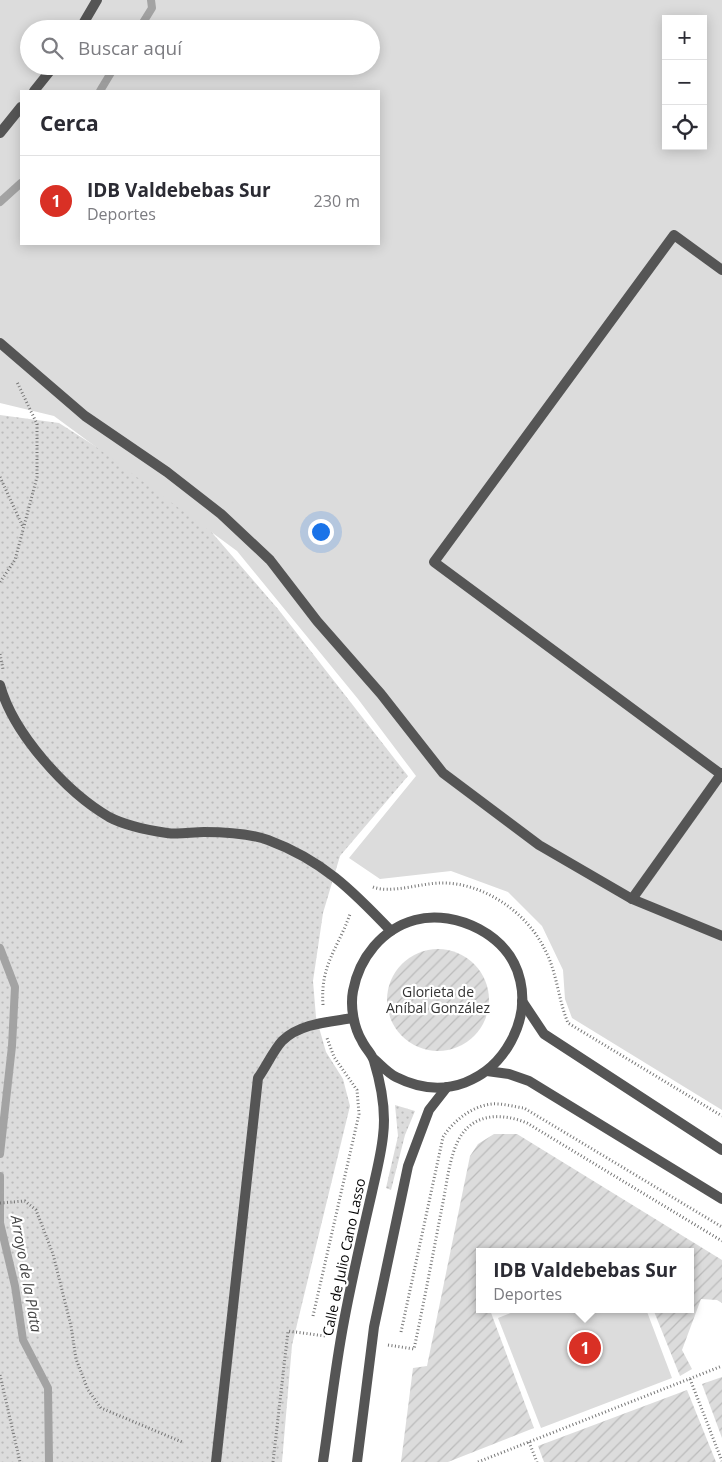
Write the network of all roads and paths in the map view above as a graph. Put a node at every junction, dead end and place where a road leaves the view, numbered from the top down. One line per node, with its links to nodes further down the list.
1 (98, 0): 2 (street)
2 (86, 20)
3 (47, 75): 4 (street)
4 (35, 90)
5 (20, 108): 6 (street)
6 (0, 133)
7 (722, 270): 16 (street)
8 (0, 343): 18 (street)
9 (16, 381): 11 (path)
10 (0, 477): 11 (path)
11 (24, 528): 12 (path)
12 (0, 582)
13 (0, 654): 14 (path)
14 (4, 673)
15 (0, 685): 17 (street)
16 (722, 774): 18 (street)
17 (354, 892): 19 (street); 23 (path); 27 (path)
18 (632, 898): 20 (street)
19 (391, 931): 21 (street); 22 (street)
20 (722, 936)
21 (522, 1001): 25 (street); 28 (street)
22 (353, 1018): 23 (street); 24 (street)
23 (324, 1022): 33 (path); 44 (street)
24 (374, 1059): 26 (street); 46 (street, Calle de Julio Cano Lasso)
25 (487, 1071): 26 (street); 29 (street)
26 (448, 1086): 47 (street)
27 (722, 1116)
28 (722, 1150)
29 (722, 1199)
30 (0, 1203): 40 (path)
31 (722, 1227): 35 (path)
32 (722, 1242): 36 (path)
33 (312, 1316)
34 (288, 1331): 45 (path)
35 (401, 1332)
36 (414, 1349)
37 (722, 1366): 39 (path)
38 (0, 1375): 43 (path)
39 (690, 1379): 41 (path); 42 (path)
40 (182, 1442)
41 (529, 1442): 48 (path); 49 (path)
42 (722, 1461)
43 (20, 1462)
44 (216, 1462)
45 (273, 1462)
46 (323, 1462)
47 (357, 1462)
48 (478, 1462)
49 (537, 1462)

